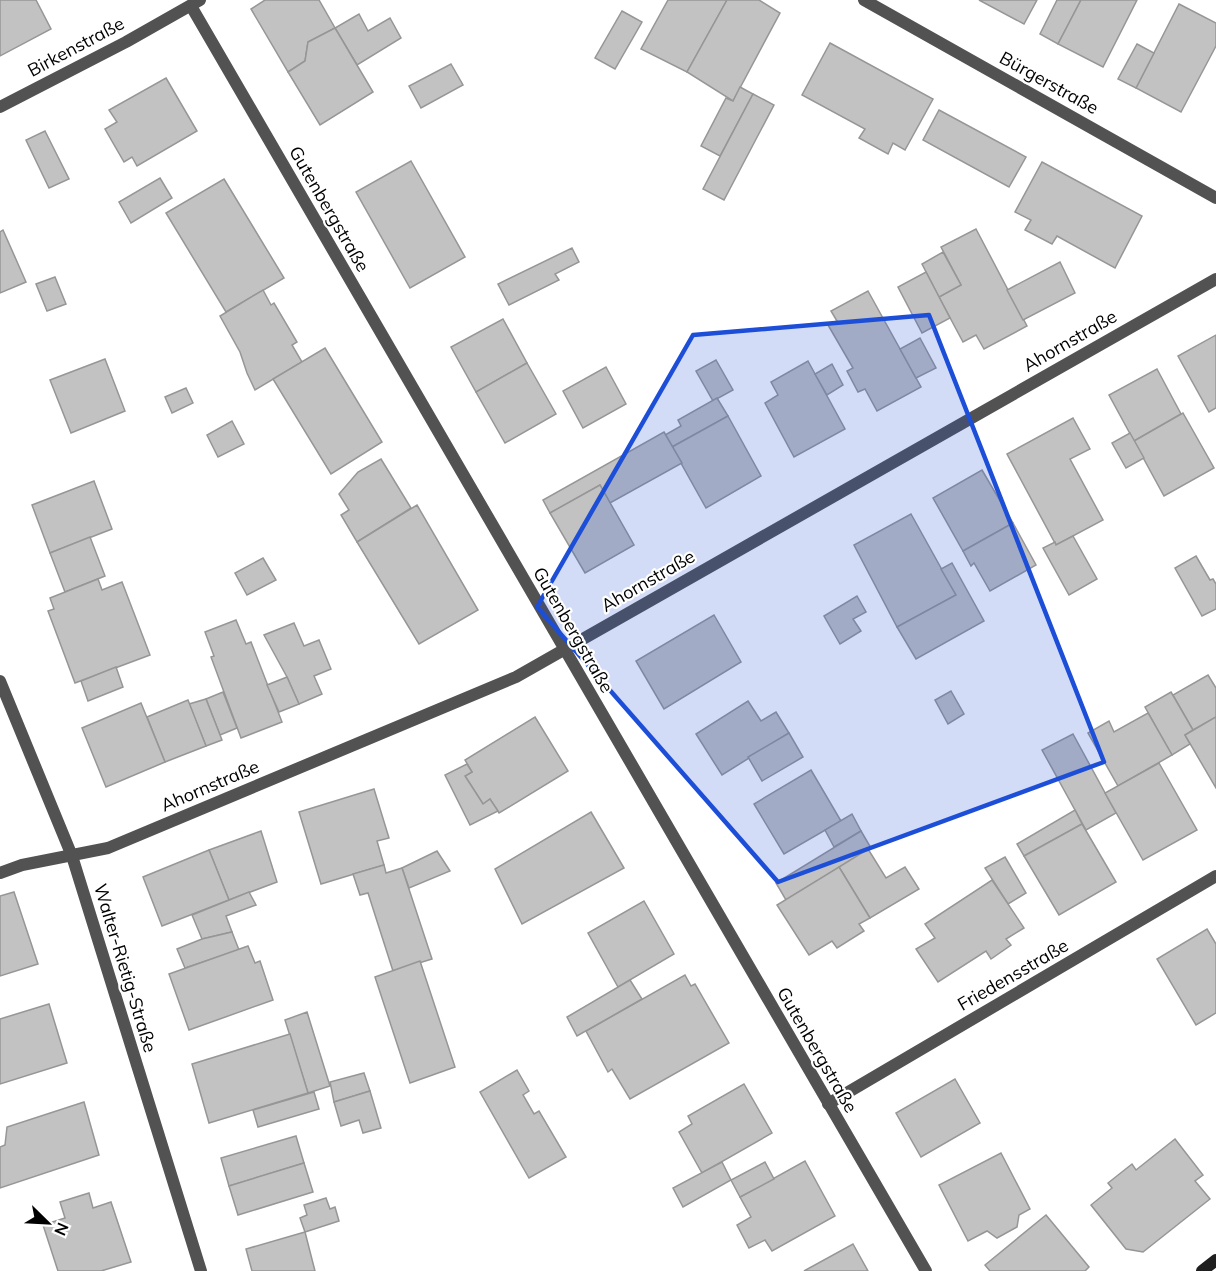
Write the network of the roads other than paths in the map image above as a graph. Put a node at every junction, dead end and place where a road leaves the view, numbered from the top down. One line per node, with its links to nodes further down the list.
1 (864, 0): 4 (street, Bürgerstraße)
2 (195, 3): 3 (street, Birkenstraße); 6 (street, Gutenbergstraße)
3 (0, 107)
4 (1216, 198)
5 (1216, 279): 6 (street, Ahornstraße)
6 (564, 650): 8 (street, Ahornstraße); 11 (street, Gutenbergstraße)
7 (0, 681): 8 (street, Walter-Rietig-Straße)
8 (72, 856): 9 (street, Ahornstraße); 13 (street, Walter-Rietig-Straße)
9 (0, 873)
10 (1216, 876): 11 (street, Friedensstraße)
11 (828, 1104): 14 (street, Gutenbergstraße)
12 (1216, 1260): 15 (main road)
13 (201, 1271)
14 (926, 1271)
15 (1202, 1271)

